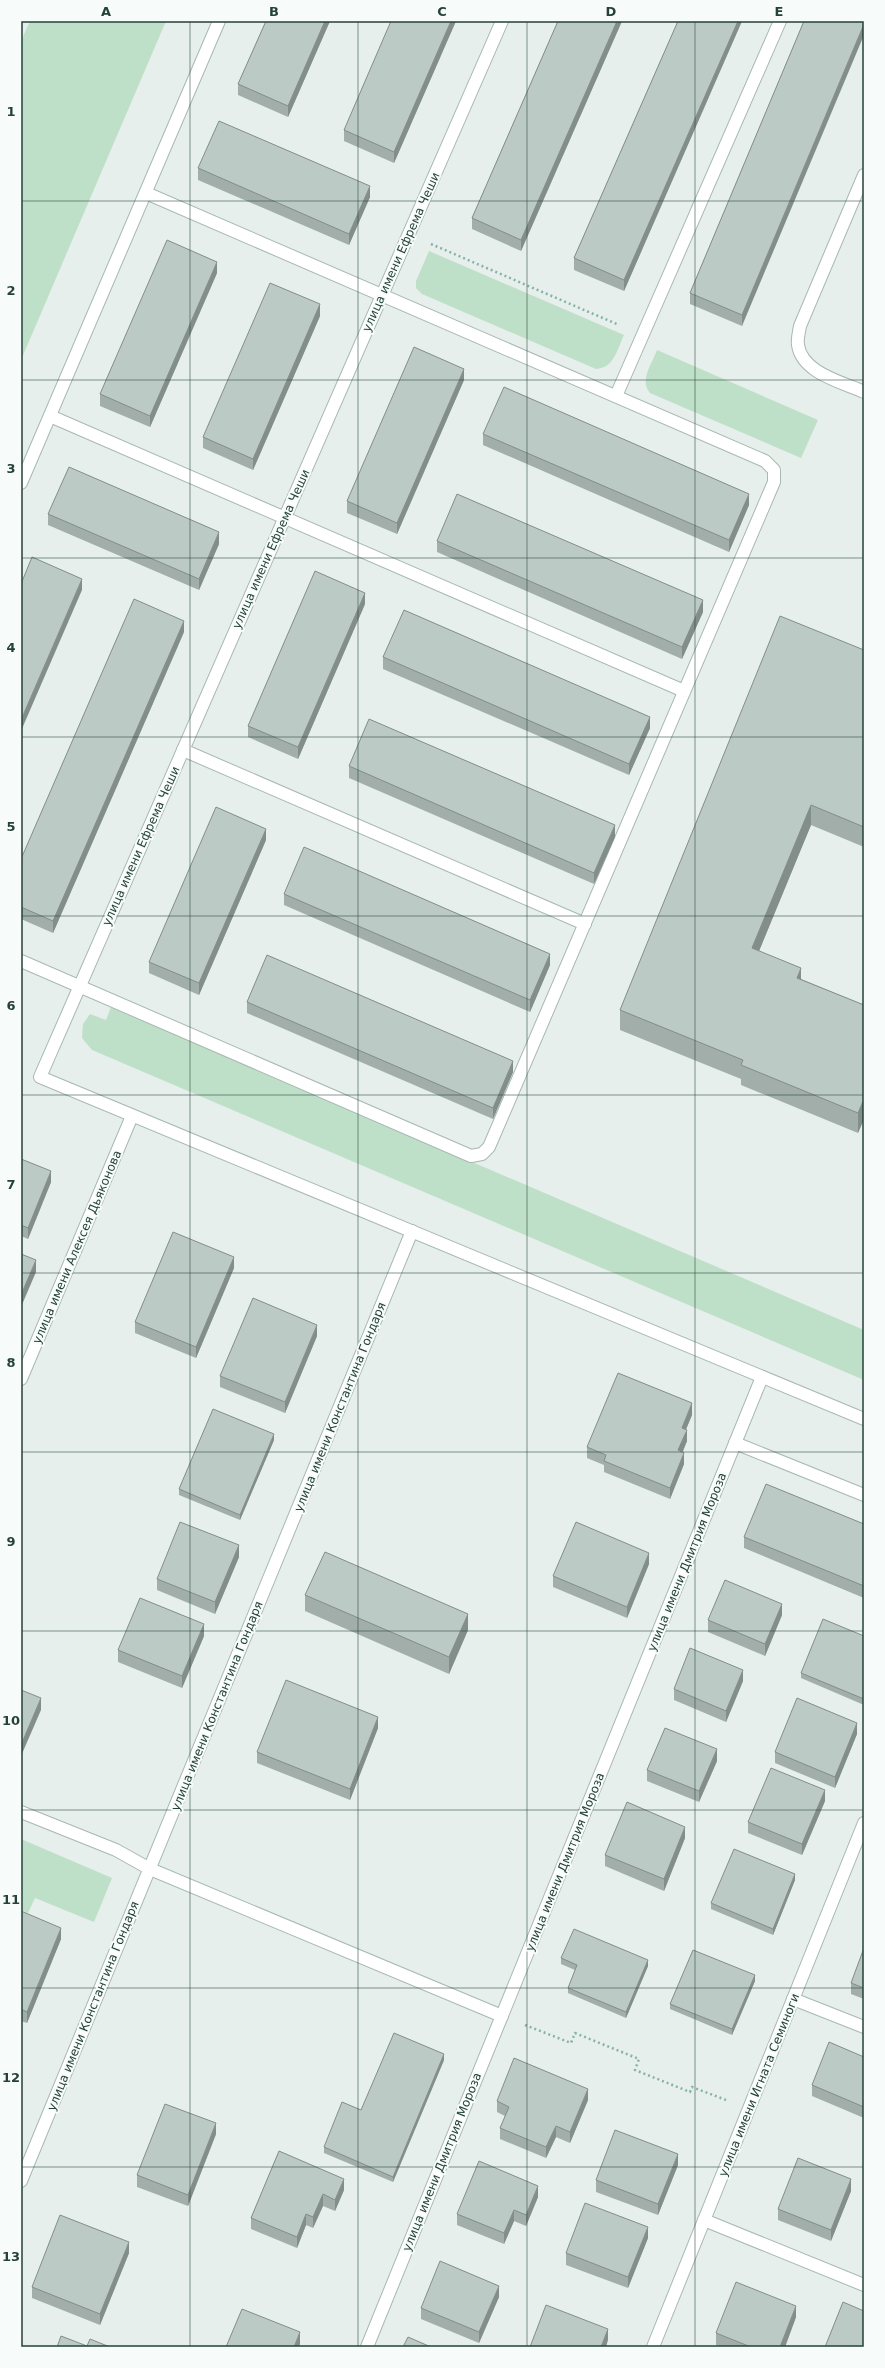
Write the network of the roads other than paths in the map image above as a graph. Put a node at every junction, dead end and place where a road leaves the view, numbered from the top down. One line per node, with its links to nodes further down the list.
1 (219, 21): 5 (street)
2 (502, 21): 6 (street, улица имени Ефрема Чеши)
3 (780, 21): 8 (street)
4 (864, 175): 7 (street)
5 (146, 193): 6 (street); 9 (street)
6 (382, 295): 8 (street); 11 (street, улица имени Ефрема Чеши)
7 (864, 392)
8 (616, 396): 12 (street)
9 (50, 416): 10 (street); 11 (street)
10 (21, 483)
11 (285, 518): 12 (street); 13 (street, улица имени Ефрема Чеши)
12 (684, 691): 14 (street)
13 (183, 750): 14 (street); 16 (street, улица имени Ефрема Чеши)
14 (584, 924): 16 (street)
15 (21, 961): 16 (street)
16 (80, 986): 17 (street, улица имени Ефрема Чеши)
17 (132, 1116): 18 (street); 20 (street, улица имени Алексея Дьяконова)
18 (412, 1231): 19 (street); 26 (street, улица имени Константина Гондаря)
19 (762, 1377): 21 (street); 22 (street, улица имени Дмитрия Мороза)
20 (21, 1379)
21 (864, 1419)
22 (736, 1443): 23 (street); 28 (street, улица имени Дмитрия Мороза)
23 (864, 1495)
24 (21, 1812): 26 (street)
25 (864, 1823): 27 (street, улица имени Игната Семиноги)
26 (150, 1869): 28 (street); 30 (street, улица имени Константина Гондаря)
27 (793, 1999): 29 (street); 31 (street, улица имени Игната Семиноги)
28 (502, 2016): 33 (street, улица имени Дмитрия Мороза)
29 (864, 2027)
30 (21, 2181)
31 (704, 2220): 32 (street); 34 (street, улица имени Игната Семиноги)
32 (864, 2285)
33 (367, 2347)
34 (653, 2347)

